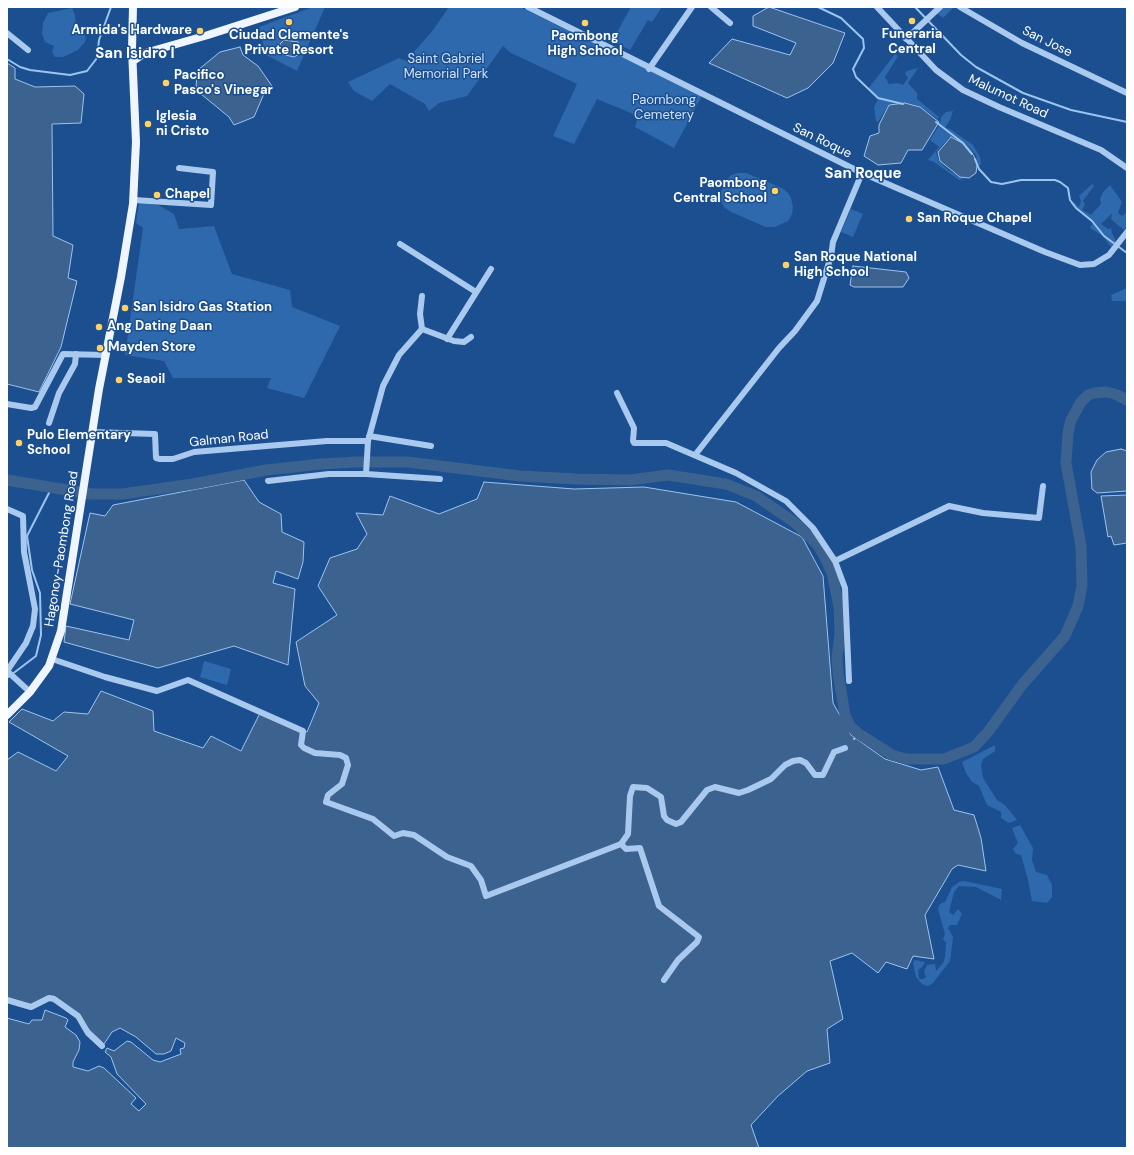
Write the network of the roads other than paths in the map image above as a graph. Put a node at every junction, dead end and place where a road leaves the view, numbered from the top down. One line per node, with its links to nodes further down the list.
1 (133, 7): 13 (main road, Hagonoy-Paombong Road)
2 (295, 7): 14 (main road)
3 (528, 7): 16 (street, San Roque)
4 (692, 7): 16 (street)
5 (711, 7): 9 (street)
6 (877, 7): 11 (street, Malumot Road)
7 (940, 7): 11 (street)
8 (960, 7): 17 (street, San Jose)
9 (730, 23)
10 (7, 32): 12 (street)
11 (906, 39): 19 (street, Malumot Road)
12 (28, 50)
13 (132, 50): 14 (main road); 15 (main road, Hagonoy-Paombong Road)
14 (145, 53): 15 (main road)
15 (133, 61): 21 (main road, Hagonoy-Paombong Road)
16 (649, 69): 20 (street, San Roque)
17 (1127, 93)
18 (179, 168): 21 (street)
19 (1127, 168)
20 (862, 172): 22 (street, San Roque); 38 (street)
21 (134, 200): 31 (main road, Hagonoy-Paombong Road)
22 (1127, 232)
23 (400, 244): 25 (street)
24 (491, 269): 25 (street)
25 (476, 292): 29 (street)
26 (422, 296): 27 (street)
27 (422, 329): 29 (street); 36 (street)
28 (471, 337): 29 (street)
29 (447, 339)
30 (76, 354): 31 (street); 33 (street); 34 (street)
31 (105, 355): 35 (main road, Hagonoy-Paombong Road)
32 (617, 393): 38 (street)
33 (7, 404)
34 (49, 423)
35 (92, 432): 36 (street, Galman Road); 45 (main road, Hagonoy-Paombong Road)
36 (369, 438): 37 (street); 39 (street)
37 (432, 446)
38 (695, 455): 44 (street)
39 (366, 471): 40 (street); 41 (street)
40 (440, 479)
41 (268, 481)
42 (1043, 486): 44 (street)
43 (7, 509): 47 (street)
44 (835, 561): 46 (street)
45 (52, 659): 47 (main road, Hagonoy-Paombong Road); 50 (street)
46 (850, 681)
47 (30, 692): 48 (main road, Hagonoy-Paombong Road)
48 (7, 715)
49 (844, 748): 50 (street)
50 (621, 844): 51 (street)
51 (664, 980)
52 (7, 1000): 53 (street)
53 (102, 1046)

